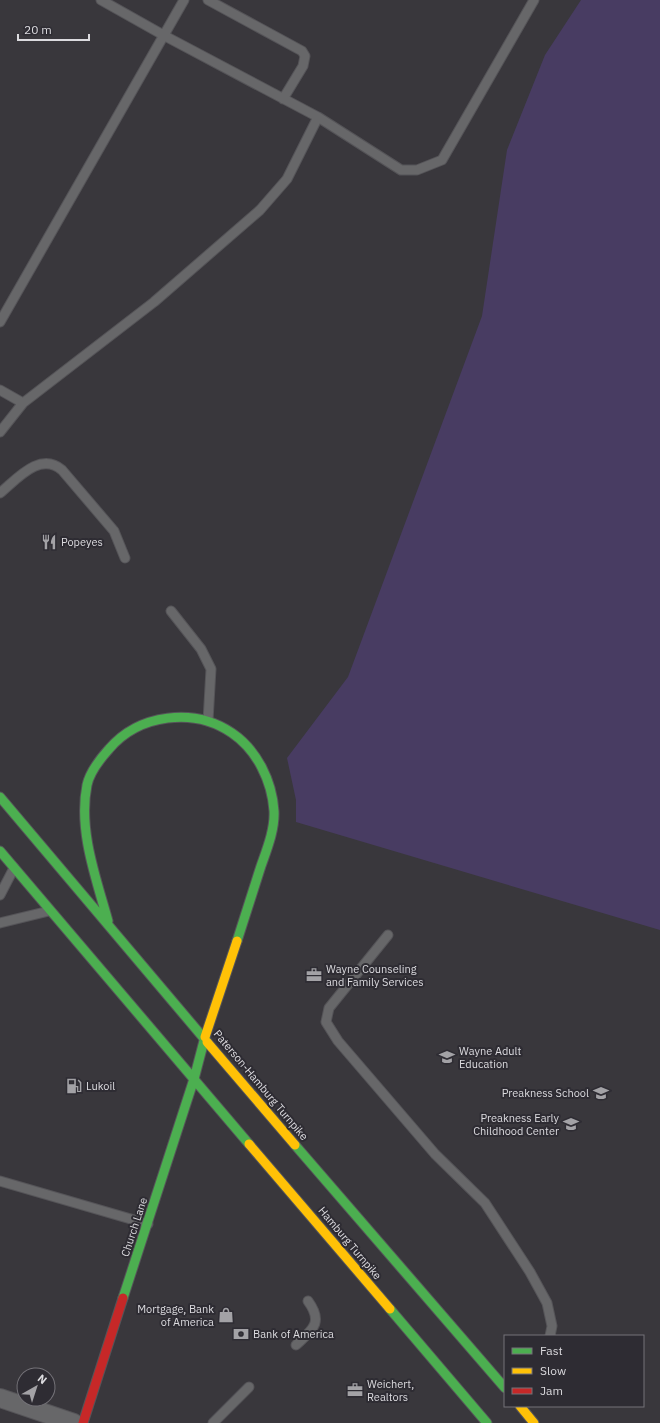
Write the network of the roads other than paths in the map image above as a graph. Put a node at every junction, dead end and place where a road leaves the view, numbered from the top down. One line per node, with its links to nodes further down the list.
1 (101, 0): 5 (lane)
2 (184, 0): 5 (lane)
3 (208, 0): 6 (lane)
4 (534, 0): 7 (lane)
5 (165, 36): 6 (lane); 8 (lane)
6 (283, 99): 7 (lane)
7 (318, 117): 10 (lane)
8 (0, 322)
9 (0, 390): 10 (lane)
10 (23, 403): 11 (lane)
11 (0, 432)
12 (0, 493): 13 (lane)
13 (125, 558)
14 (171, 610): 15 (lane)
15 (208, 721): 22 (main road, Church Lane); 24 (main road, Church Lane)
16 (0, 797): 22 (main road, Paterson-Hamburg Turnpike)
17 (0, 852): 18 (main road)
18 (14, 868): 19 (lane); 20 (main road)
19 (0, 895)
20 (50, 910): 21 (lane); 25 (main road)
21 (0, 923)
22 (109, 926): 24 (main road, Paterson-Hamburg Turnpike)
23 (388, 935): 29 (lane)
24 (205, 1036): 25 (main road, Church Lane); 32 (main road, Paterson-Hamburg Turnpike)
25 (194, 1079): 27 (main road, Church Lane); 40 (main road, Hamburg Turnpike)
26 (0, 1181): 27 (lane)
27 (148, 1224): 38 (main road, Church Lane)
28 (308, 1301): 30 (lane)
29 (550, 1335)
30 (296, 1345)
31 (249, 1387): 39 (lane)
32 (504, 1387)
33 (0, 1398): 37 (street)
34 (521, 1407): 36 (main road)
35 (532, 1407): 36 (lane)
36 (533, 1421)
37 (74, 1423)
38 (83, 1423)
39 (213, 1423)
40 (487, 1423)

